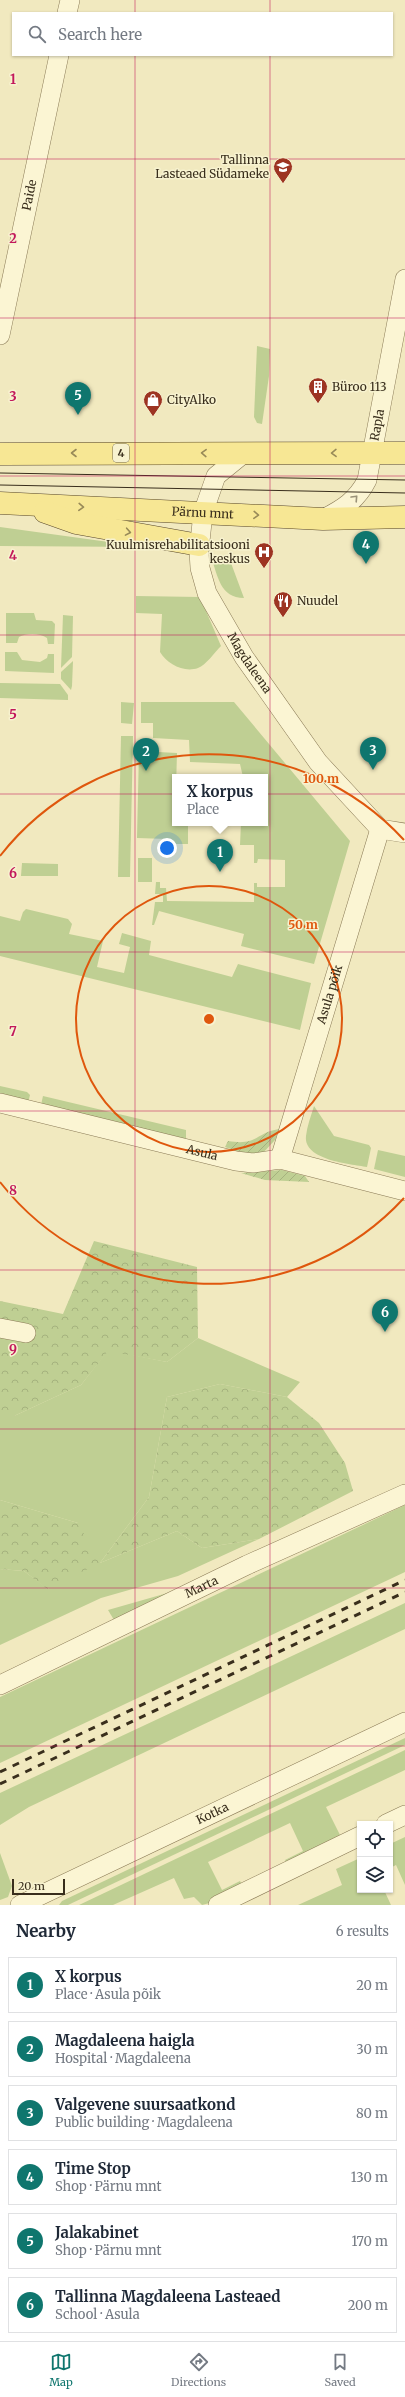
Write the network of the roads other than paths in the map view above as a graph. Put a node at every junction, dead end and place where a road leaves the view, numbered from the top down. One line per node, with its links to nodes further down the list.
1 (70, 0): 2 (street)
2 (67, 12)
3 (59, 56): 5 (street, Paide)
4 (405, 279): 6 (street, Rapla)
5 (0, 335)
6 (373, 453): 7 (main road, 4); 9 (main road, 4, one-way to 9); 14 (street, Rapla, one-way to 6)
7 (405, 453)
8 (0, 454): 9 (main road, 4, one-way to 8)
9 (243, 454): 12 (street, Magdaleena)
10 (0, 503): 11 (main road, Pärnu mnt)
11 (24, 504): 12 (main road, Pärnu mnt, one-way to 12); 15 (main road, one-way to 15)
12 (203, 512): 14 (main road, Pärnu mnt, one-way to 14); 15 (street, Magdaleena)
13 (405, 518): 14 (main road, Pärnu mnt)
14 (323, 519)
15 (199, 545): 16 (street, Magdaleena)
16 (380, 829): 17 (street); 19 (street, Asula põik)
17 (405, 833)
18 (0, 1103): 19 (street, Asula)
19 (280, 1159): 20 (street, Asula)
20 (405, 1191)
21 (0, 1328): 22 (street)
22 (26, 1333)
23 (405, 1494): 24 (street, Marta)
24 (0, 1685)
25 (405, 1722): 29 (street, Kotka)
26 (405, 1815): 27 (street)
27 (392, 1821)
28 (357, 1837): 31 (street)
29 (46, 1899): 30 (street, Kotka)
30 (20, 1905)
31 (218, 1905)

